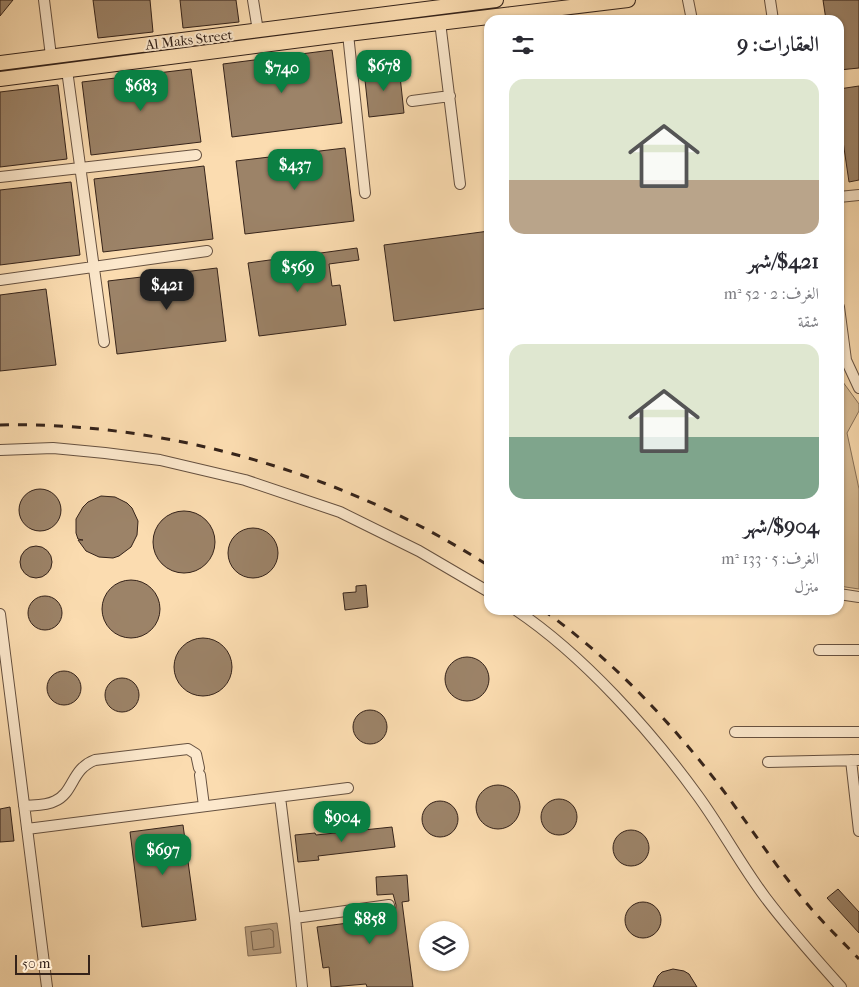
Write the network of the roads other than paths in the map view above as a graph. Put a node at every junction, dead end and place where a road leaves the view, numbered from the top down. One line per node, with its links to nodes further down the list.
1 (44, 0): 14 (street)
2 (253, 0): 12 (street)
3 (496, 0): 7 (main road, Al Maks Street)
4 (628, 0): 9 (main road, Al Maks Street)
5 (688, 0): 10 (street)
6 (770, 0): 11 (street)
7 (439, 10): 8 (main road, Al Maks Street); 12 (main road, Al Maks Street); 13 (main road, Al Maks Street); 18 (street)
8 (484, 15)
9 (516, 15)
10 (691, 15)
11 (772, 15)
12 (258, 31): 14 (main road, Al Maks Street)
13 (348, 34): 16 (main road, Al Maks Street); 24 (street)
14 (51, 56): 15 (main road, Al Maks Street)
15 (0, 64)
16 (67, 70): 17 (main road, Al Maks Street); 21 (street)
17 (0, 79)
18 (450, 96): 19 (street); 23 (street)
19 (412, 101)
20 (196, 155): 21 (street)
21 (80, 168): 22 (street); 28 (street)
22 (0, 177)
23 (460, 184)
24 (365, 193)
25 (859, 194): 26 (street)
26 (844, 196)
27 (207, 251): 28 (street)
28 (94, 267): 29 (street); 30 (street)
29 (0, 280)
30 (104, 342)
31 (844, 345): 32 (street)
32 (859, 388)
33 (0, 450): 34 (street)
34 (484, 589)
35 (844, 595): 36 (street)
36 (859, 597)
37 (0, 614): 47 (street)
38 (523, 615): 55 (street)
39 (819, 650): 40 (street)
40 (859, 650)
41 (735, 732): 42 (street)
42 (859, 732)
43 (855, 760): 44 (street); 50 (street)
44 (768, 762)
45 (348, 788): 46 (street)
46 (280, 797): 48 (street); 52 (street)
47 (24, 806): 48 (street); 49 (street)
48 (204, 806): 49 (street)
49 (27, 829): 53 (street)
50 (859, 831)
51 (389, 905): 52 (street)
52 (295, 918): 54 (street)
53 (47, 987)
54 (302, 987)
55 (841, 987)

